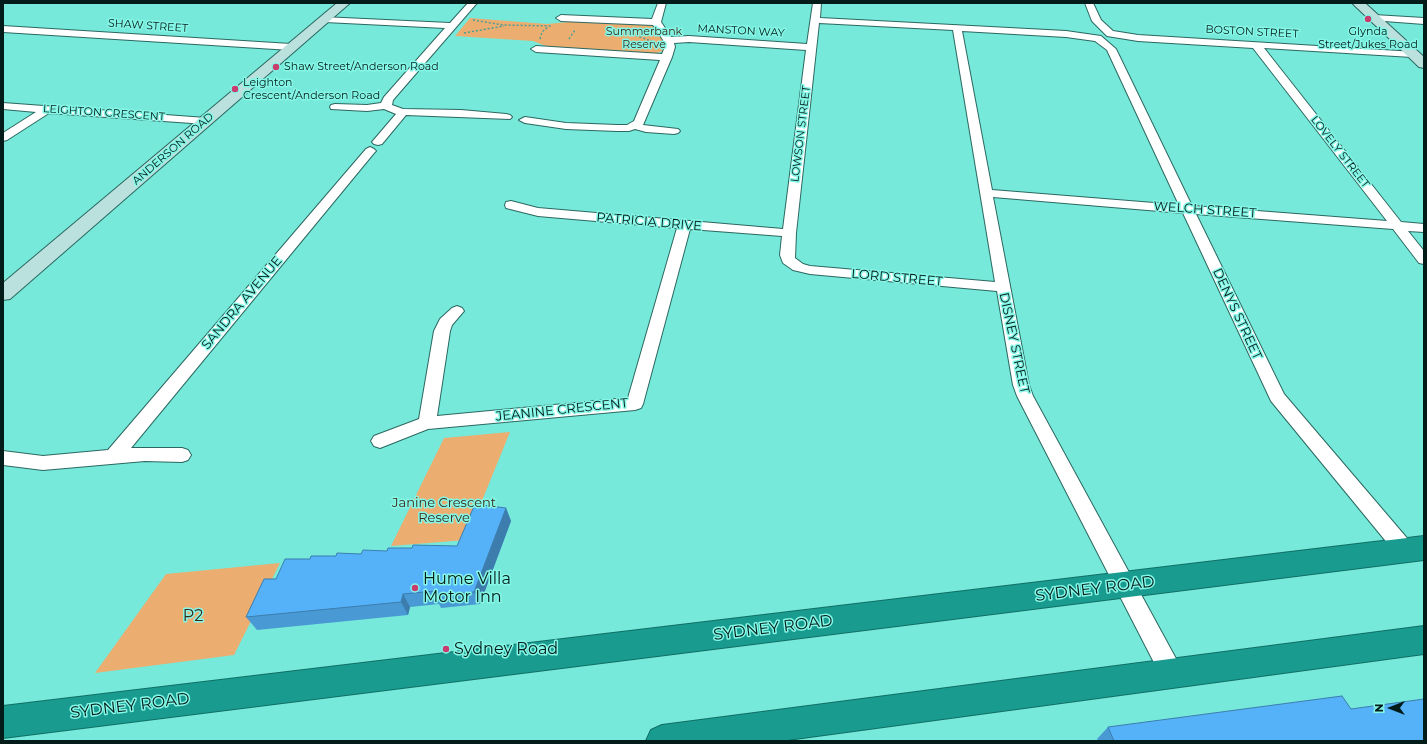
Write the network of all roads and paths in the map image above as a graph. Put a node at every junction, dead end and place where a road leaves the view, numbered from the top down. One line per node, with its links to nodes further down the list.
1 (344, 3): 10 (street, ANDERSON ROAD)
2 (473, 3): 15 (street)
3 (662, 3): 14 (street)
4 (817, 3): 11 (street, LOWSON STREET)
5 (1089, 3): 12 (street, DENYS STREET)
6 (1358, 3): 9 (street)
7 (561, 18): 8 (street); 26 (path)
8 (576, 18): 14 (street); 27 (path)
9 (1374, 18): 13 (street); 28 (street)
10 (325, 19): 15 (street); 24 (street, ANDERSON ROAD)
11 (815, 20): 17 (street); 25 (street, LOWSON STREET)
12 (1097, 21): 20 (street, DENYS STREET); 21 (street, DENYS STREET)
13 (1424, 21)
14 (656, 22): 22 (street)
15 (452, 26): 19 (street)
16 (514, 26): 19 (path)
17 (957, 28): 20 (street); 42 (street, DISNEY STREET)
18 (3, 29): 24 (street, SHAW STREET)
19 (444, 35): 32 (street)
20 (1098, 35): 21 (street, DENYS STREET); 21 (street, BOSTON STREET)
21 (1111, 39): 23 (street, BOSTON STREET); 44 (street, DENYS STREET)
22 (668, 40): 25 (street, MANSTON WAY); 29 (street)
23 (1256, 45): 28 (street, BOSTON STREET); 46 (street, LOVELY STREET)
24 (291, 47): 38 (street, ANDERSON ROAD)
25 (812, 47): 48 (street, LOWSON STREET)
26 (538, 49): 27 (street)
27 (554, 50): 29 (street)
28 (1412, 54): 30 (street)
29 (667, 57): 39 (street)
30 (1424, 64)
31 (3, 106): 34 (street, LEIGHTON CRESCENT)
32 (386, 106): 33 (street); 35 (street)
33 (335, 107)
34 (46, 109): 38 (street, LEIGHTON CRESCENT); 41 (street)
35 (402, 112): 36 (street); 57 (street, SANDRA AVENUE)
36 (506, 117)
37 (525, 120): 39 (street)
38 (206, 121): 52 (street, ANDERSON ROAD)
39 (635, 126): 40 (street)
40 (674, 131)
41 (3, 138)
42 (986, 193): 44 (street, WELCH STREET); 51 (street, DISNEY STREET)
43 (511, 205): 45 (street, PATRICIA DRIVE)
44 (1186, 208): 46 (street, WELCH STREET); 59 (street, DENYS STREET)
45 (684, 225): 48 (street, PATRICIA DRIVE); 54 (street, JEANINE CRESCENT)
46 (1397, 225): 47 (street, WELCH STREET); 49 (street, LOVELY STREET)
47 (1424, 228)
48 (789, 233): 50 (street, LOWSON STREET)
49 (1424, 260)
50 (793, 264): 51 (street, LORD STREET)
51 (1003, 287): 60 (street, DISNEY STREET)
52 (3, 294)
53 (457, 311): 54 (street)
54 (427, 423): 55 (street, JEANINE CRESCENT)
55 (380, 441)
56 (182, 455): 57 (street)
57 (114, 456): 58 (street)
58 (3, 458)
59 (1415, 549): 60 (highway, SYDNEY ROAD)
60 (1125, 585): 62 (street, DISNEY STREET); 63 (highway, SYDNEY ROAD)
61 (1424, 640): 62 (highway)
62 (1172, 674): 64 (highway)
63 (3, 722)
64 (662, 741)

